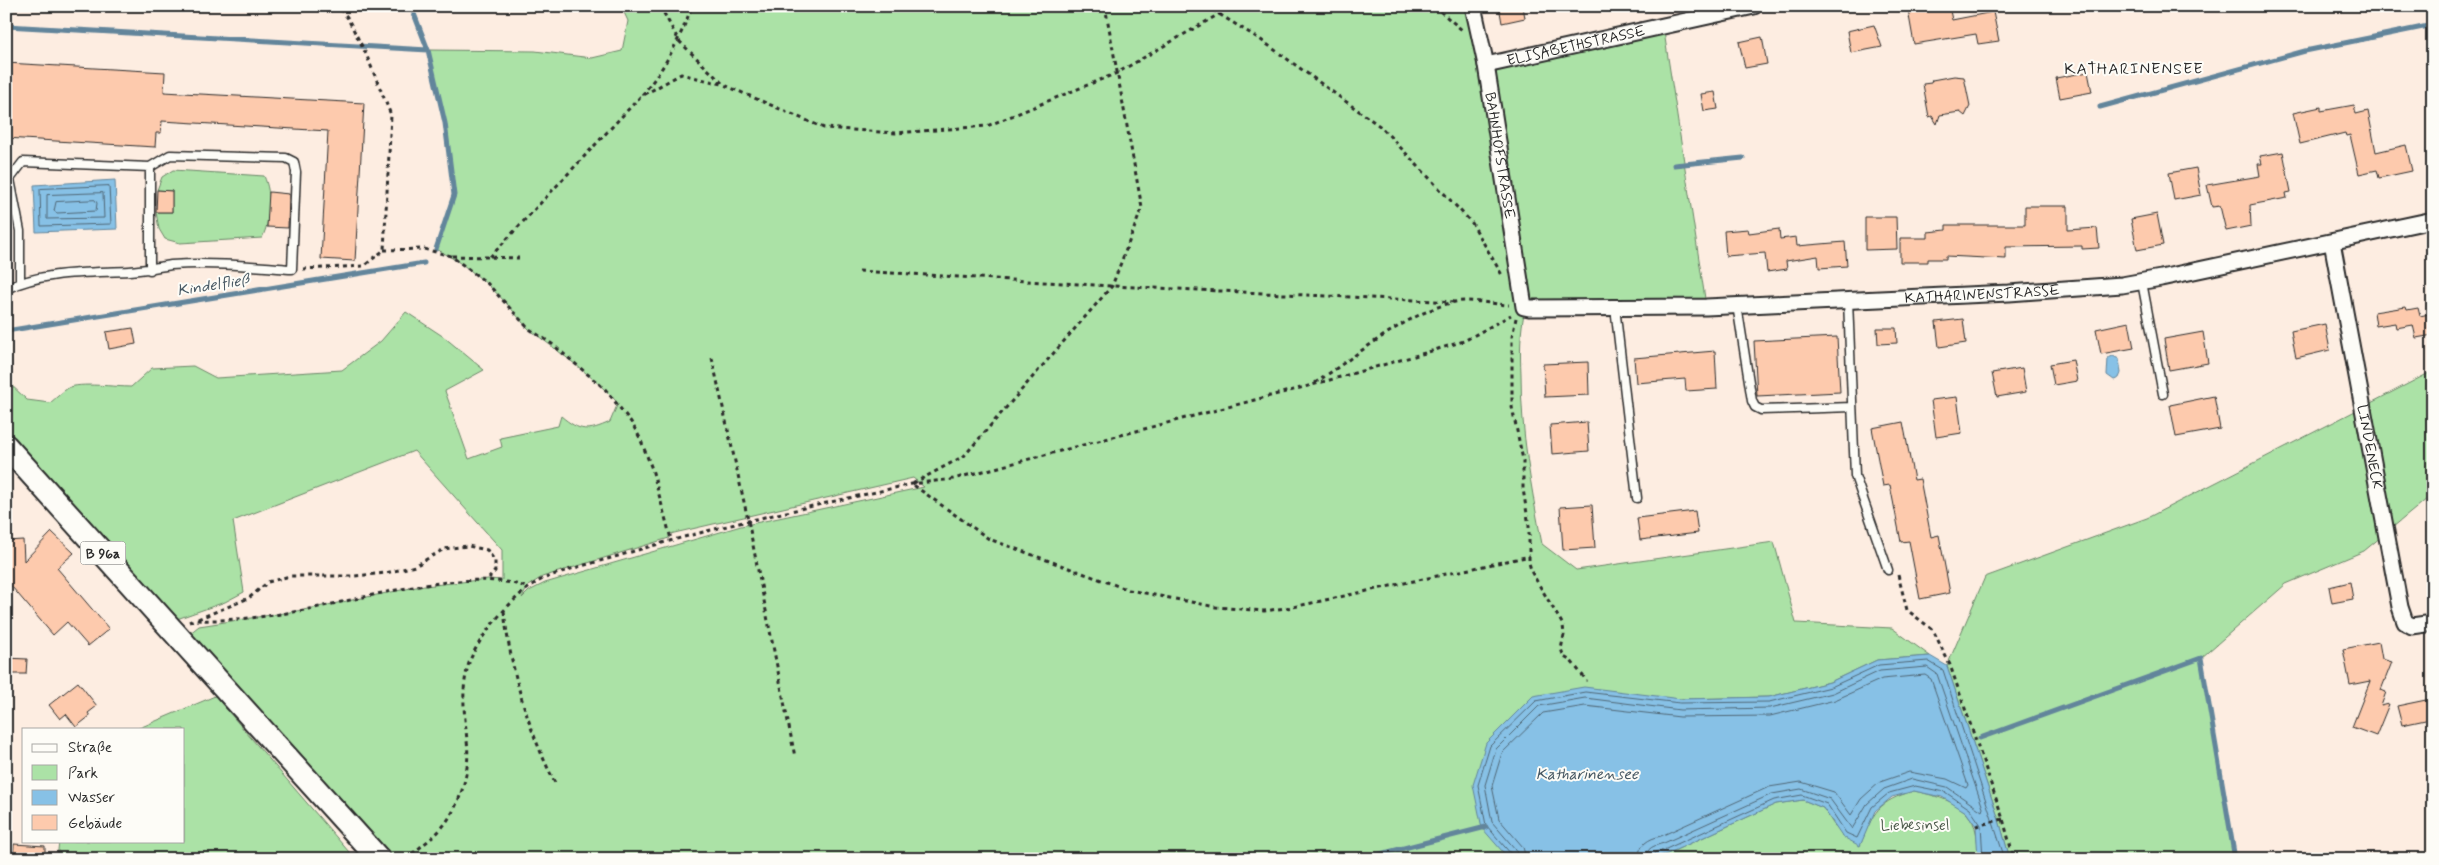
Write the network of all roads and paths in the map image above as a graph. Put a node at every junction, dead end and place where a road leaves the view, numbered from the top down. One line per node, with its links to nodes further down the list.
1 (337, 6): 20 (path)
2 (660, 6): 11 (path)
3 (692, 6): 11 (path)
4 (1105, 6): 14 (path)
5 (1206, 6): 10 (path)
6 (1233, 6): 10 (path)
7 (1434, 6): 12 (path)
8 (1473, 6): 12 (street, BAHNHOFSTRASSE)
9 (1754, 6): 13 (street, ELISABETHSTRASSE)
10 (1221, 14): 14 (path); 27 (path)
11 (679, 41): 15 (path); 16 (path)
12 (1481, 47): 13 (street, BAHNHOFSTRASSE)
13 (1486, 64): 35 (street, BAHNHOFSTRASSE)
14 (1117, 73): 15 (path); 30 (path)
15 (722, 84): 16 (path)
16 (640, 97): 22 (path)
17 (150, 167): 24 (lane); 25 (lane); 28 (lane)
18 (2433, 220): 19 (street, KATHARINENSTRASSE)
19 (2332, 242): 29 (street, KATHARINENSTRASSE); 52 (street, LINDENECK)
20 (384, 250): 21 (path); 24 (path)
21 (451, 256): 22 (path); 45 (path)
22 (490, 257): 23 (path)
23 (519, 258)
24 (292, 269): 25 (lane)
25 (150, 270): 28 (lane)
26 (859, 271): 30 (path)
27 (1506, 281)
28 (20, 282): 31 (lane)
29 (2142, 282): 32 (street, KATHARINENSTRASSE); 39 (lane)
30 (1112, 286): 33 (path); 42 (path)
31 (6, 289)
32 (1848, 300): 34 (street, KATHARINENSTRASSE); 40 (lane)
33 (1457, 302): 35 (path); 38 (path)
34 (1736, 305): 36 (street, KATHARINENSTRASSE); 40 (lane)
35 (1524, 307): 36 (street, KATHARINENSTRASSE)
36 (1614, 307): 43 (lane)
37 (712, 358): 44 (path)
38 (1312, 385): 42 (path); 46 (path)
39 (2162, 394)
40 (1852, 407): 47 (lane)
41 (6, 446): 53 (main road, B 96a)
42 (912, 484): 44 (path); 46 (path)
43 (1637, 498)
44 (748, 520): 45 (path); 55 (path)
45 (671, 539): 49 (path)
46 (1530, 556): 54 (path)
47 (1888, 570): 57 (path)
48 (488, 579): 49 (path); 51 (path); 51 (path)
49 (528, 588): 50 (path)
50 (504, 610): 56 (path); 60 (path)
51 (194, 620): 53 (path)
52 (2433, 623)
53 (175, 632): 59 (main road, B 96a)
54 (1587, 681)
55 (796, 757)
56 (556, 785)
57 (2001, 820): 58 (path); 61 (path)
58 (1976, 826)
59 (379, 859)
60 (406, 859)
61 (2014, 859)

